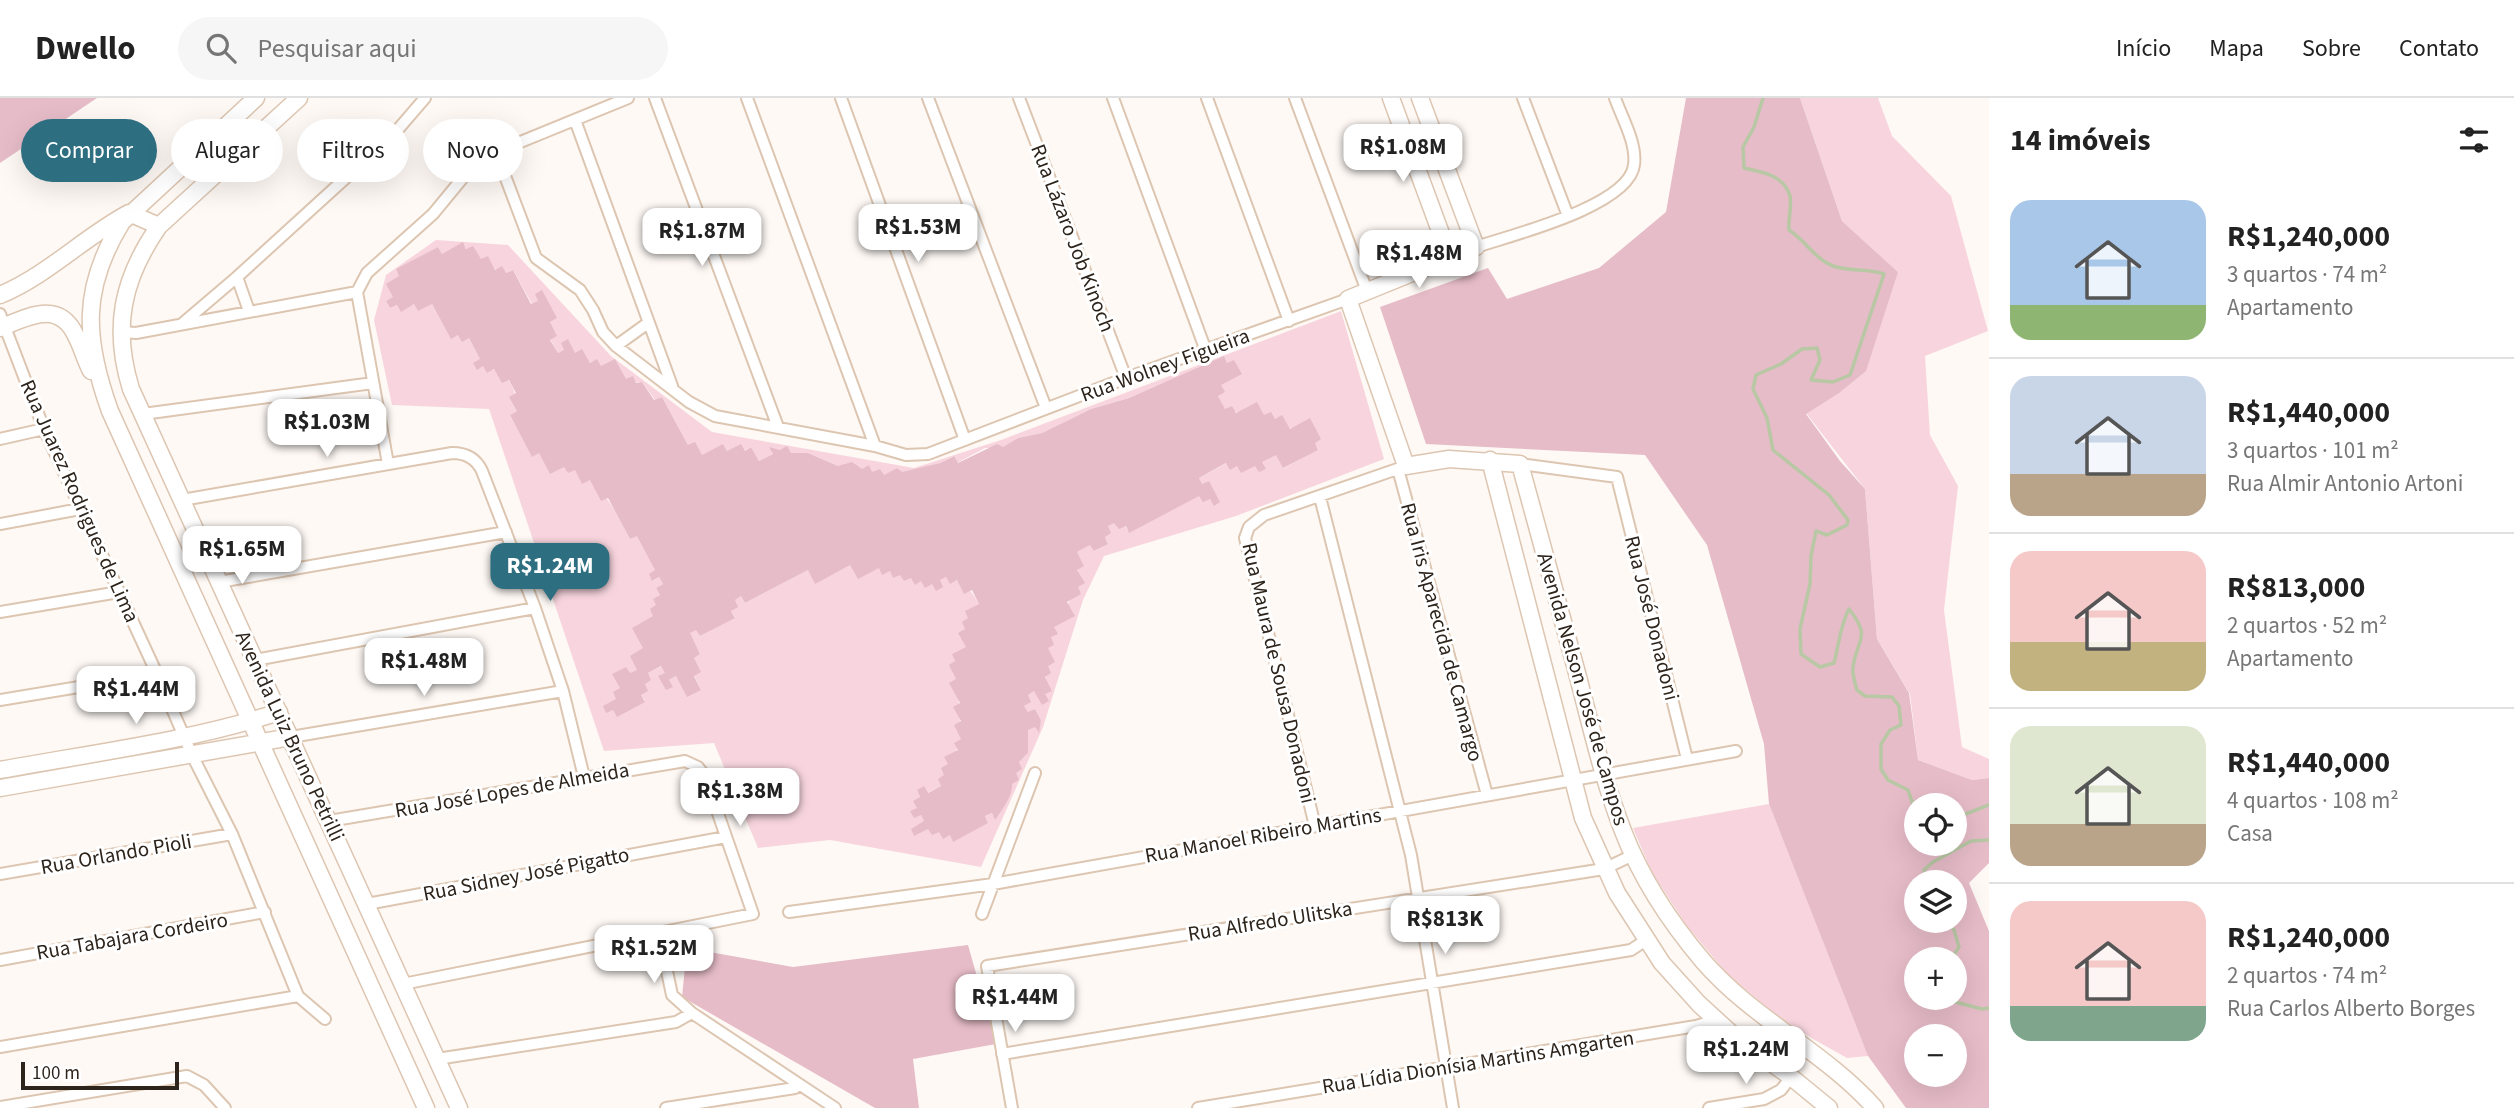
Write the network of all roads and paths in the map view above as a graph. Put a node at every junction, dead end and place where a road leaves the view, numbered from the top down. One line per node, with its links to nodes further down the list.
1 (256, 98): 21 (street, Avenida Luiz Bruno Petrilli)
2 (299, 98): 23 (street, Avenida Luiz Bruno Petrilli)
3 (425, 98): 26 (street)
4 (628, 98): 17 (street)
5 (655, 98): 45 (street)
6 (747, 98): 49 (street)
7 (841, 98): 48 (street)
8 (928, 98): 43 (street)
9 (1019, 98): 39 (street, Rua Lázaro Job Kinoch)
10 (1113, 98): 38 (street)
11 (1207, 98): 32 (street)
12 (1295, 98): 27 (street)
13 (1391, 98): 25 (street)
14 (1420, 98): 24 (street)
15 (1523, 98): 22 (street)
16 (1615, 98): 22 (street, Rua Wolney Figueira)
17 (575, 120): 18 (street); 34 (street)
18 (523, 140)
19 (459, 182): 28 (street)
20 (507, 182): 37 (street, Rua Wolney Figueira)
21 (130, 213): 23 (street); 29 (street); 41 (street, Avenida Luiz Bruno Petrilli)
22 (1568, 216): 24 (street, Rua Wolney Figueira)
23 (159, 226): 36 (street, Avenida Luiz Bruno Petrilli)
24 (1476, 247): 25 (street, Rua Wolney Figueira)
25 (1450, 258): 27 (street, Rua Wolney Figueira)
26 (237, 277): 31 (street); 35 (street)
27 (1367, 291): 30 (street, Rua Wolney Figueira)
28 (356, 292): 31 (street); 40 (street)
29 (0, 295)
30 (1348, 299): 32 (street, Rua Wolney Figueira); 53 (street, Rua Iris Aparecida de Camargo)
31 (249, 311): 35 (street)
32 (1289, 321): 38 (street, Rua Wolney Figueira)
33 (2, 322): 41 (street); 46 (street, Rua Juarez Rodrigues de Lima)
34 (648, 323): 37 (street); 42 (street)
35 (182, 324): 36 (street)
36 (120, 332): 44 (street, Avenida Luiz Bruno Petrilli)
37 (615, 346): 42 (street, Rua Wolney Figueira)
38 (1206, 351): 39 (street, Rua Wolney Figueira)
39 (1126, 378): 43 (street, Rua Wolney Figueira)
40 (373, 383): 44 (street); 51 (street)
41 (101, 386): 60 (street, Avenida Luiz Bruno Petrilli)
42 (673, 389): 45 (street, Rua Wolney Figueira)
43 (1046, 408): 48 (street, Rua Wolney Figueira)
44 (142, 414): 55 (street, Avenida Luiz Bruno Petrilli)
45 (778, 427): 49 (street, Rua Wolney Figueira)
46 (44, 429): 47 (street); 56 (street, Rua Juarez Rodrigues de Lima)
47 (0, 439)
48 (965, 440): 49 (street, Rua Wolney Figueira)
49 (875, 446)
50 (1490, 460): 52 (street); 53 (street); 81 (street, Avenida Nelson José de Campos)
51 (388, 464): 55 (street); 58 (street)
52 (1520, 464): 76 (street, Rua José Donadoni); 79 (street, Avenida Nelson José de Campos)
53 (1402, 468): 54 (street); 83 (street, Rua Iris Aparecida de Camargo)
54 (1320, 497): 84 (street); 86 (street, Rua Maura de Sousa Donadoni)
55 (182, 500): 59 (street, Avenida Luiz Bruno Petrilli)
56 (80, 509): 57 (street); 62 (street, Rua Juarez Rodrigues de Lima)
57 (0, 524)
58 (506, 532): 61 (street); 63 (street)
59 (198, 534): 60 (street); 61 (street, Avenida Luiz Bruno Petrilli)
60 (170, 544): 70 (street, Avenida Luiz Bruno Petrilli)
61 (219, 582): 65 (street, Avenida Luiz Bruno Petrilli)
62 (119, 592): 64 (street); 66 (street, Rua Juarez Rodrigues de Lima)
63 (535, 608): 65 (street); 67 (street)
64 (0, 612)
65 (255, 660): 69 (street, Avenida Luiz Bruno Petrilli)
66 (158, 674): 68 (street); 71 (street, Rua Juarez Rodrigues de Lima)
67 (563, 691): 72 (street); 80 (street)
68 (0, 699)
69 (279, 712): 70 (street); 72 (street, Avenida Luiz Bruno Petrilli)
70 (250, 722): 71 (street); 73 (street, Avenida Luiz Bruno Petrilli)
71 (184, 736): 75 (street, Rua Juarez Rodrigues de Lima); 77 (street)
72 (291, 737): 73 (street); 85 (street, Avenida Luiz Bruno Petrilli)
73 (258, 741): 75 (street); 115 (street, Avenida Luiz Bruno Petrilli)
74 (1736, 751): 76 (street, Rua Manoel Ribeiro Martins)
75 (192, 755): 82 (street); 87 (street, Rua Juarez Rodrigues de Lima)
76 (1687, 759): 79 (street, Rua Manoel Ribeiro Martins)
77 (0, 770)
78 (1035, 773): 92 (street)
79 (1605, 774): 81 (street, Rua Manoel Ribeiro Martins); 89 (street, Avenida Nelson José de Campos)
80 (584, 777): 85 (street, Rua José Lopes de Almeida); 88 (street, Rua José Lopes de Almeida)
81 (1573, 780): 83 (street, Rua Manoel Ribeiro Martins); 90 (street, Avenida Nelson José de Campos)
82 (0, 788)
83 (1487, 795): 84 (street, Rua Manoel Ribeiro Martins)
84 (1400, 811): 86 (street, Rua Manoel Ribeiro Martins); 93 (street)
85 (329, 821): 94 (street, Avenida Luiz Bruno Petrilli)
86 (1315, 826): 92 (street, Rua Manoel Ribeiro Martins)
87 (232, 834): 91 (street, Rua Orlando Pioli); 95 (street, Rua Juarez Rodrigues de Lima)
88 (726, 837): 94 (street, Rua Sidney José Pigatto); 98 (street)
89 (1633, 855): 90 (street, Rua Alfredo Ulitska); 124 (street, Avenida Nelson José de Campos)
90 (1604, 869): 93 (street, Rua Alfredo Ulitska); 99 (street, Avenida Nelson José de Campos)
91 (0, 874)
92 (993, 884): 96 (street, Rua Manoel Ribeiro Martins); 97 (street)
93 (1420, 897): 101 (street); 108 (street, Rua Alfredo Ulitska)
94 (367, 904): 102 (street, Avenida Luiz Bruno Petrilli)
95 (265, 912): 100 (street, Rua Tabajara Cordeiro); 103 (street, Rua Juarez Rodrigues de Lima)
96 (789, 912)
97 (982, 914)
98 (659, 933): 102 (street); 104 (street)
99 (1646, 940): 101 (street); 106 (street, Avenida Nelson José de Campos)
100 (0, 960)
101 (1433, 982): 108 (street); 110 (street)
102 (402, 984): 109 (street, Avenida Luiz Bruno Petrilli)
103 (298, 996): 105 (street); 107 (street)
104 (692, 1013): 109 (street); 112 (street)
105 (325, 1019)
106 (1716, 1020): 110 (street, Rua Lídia Dionísia Martins Amgarten); 111 (street, Avenida Nelson José de Campos)
107 (0, 1047)
108 (1002, 1054): 119 (street)
109 (437, 1059): 116 (street, Avenida Luiz Bruno Petrilli)
110 (1447, 1067): 120 (street, Rua Lídia Dionísia Martins Amgarten); 121 (street)
111 (1791, 1077): 122 (street); 123 (street, Avenida Nelson José de Campos)
112 (798, 1084): 117 (street); 118 (street)
113 (0, 1107): 114 (street)
114 (225, 1108)
115 (426, 1108)
116 (459, 1108)
117 (666, 1108)
118 (835, 1108)
119 (1012, 1108)
120 (1198, 1108)
121 (1453, 1108)
122 (1709, 1108)
123 (1829, 1108)
124 (1875, 1108)

